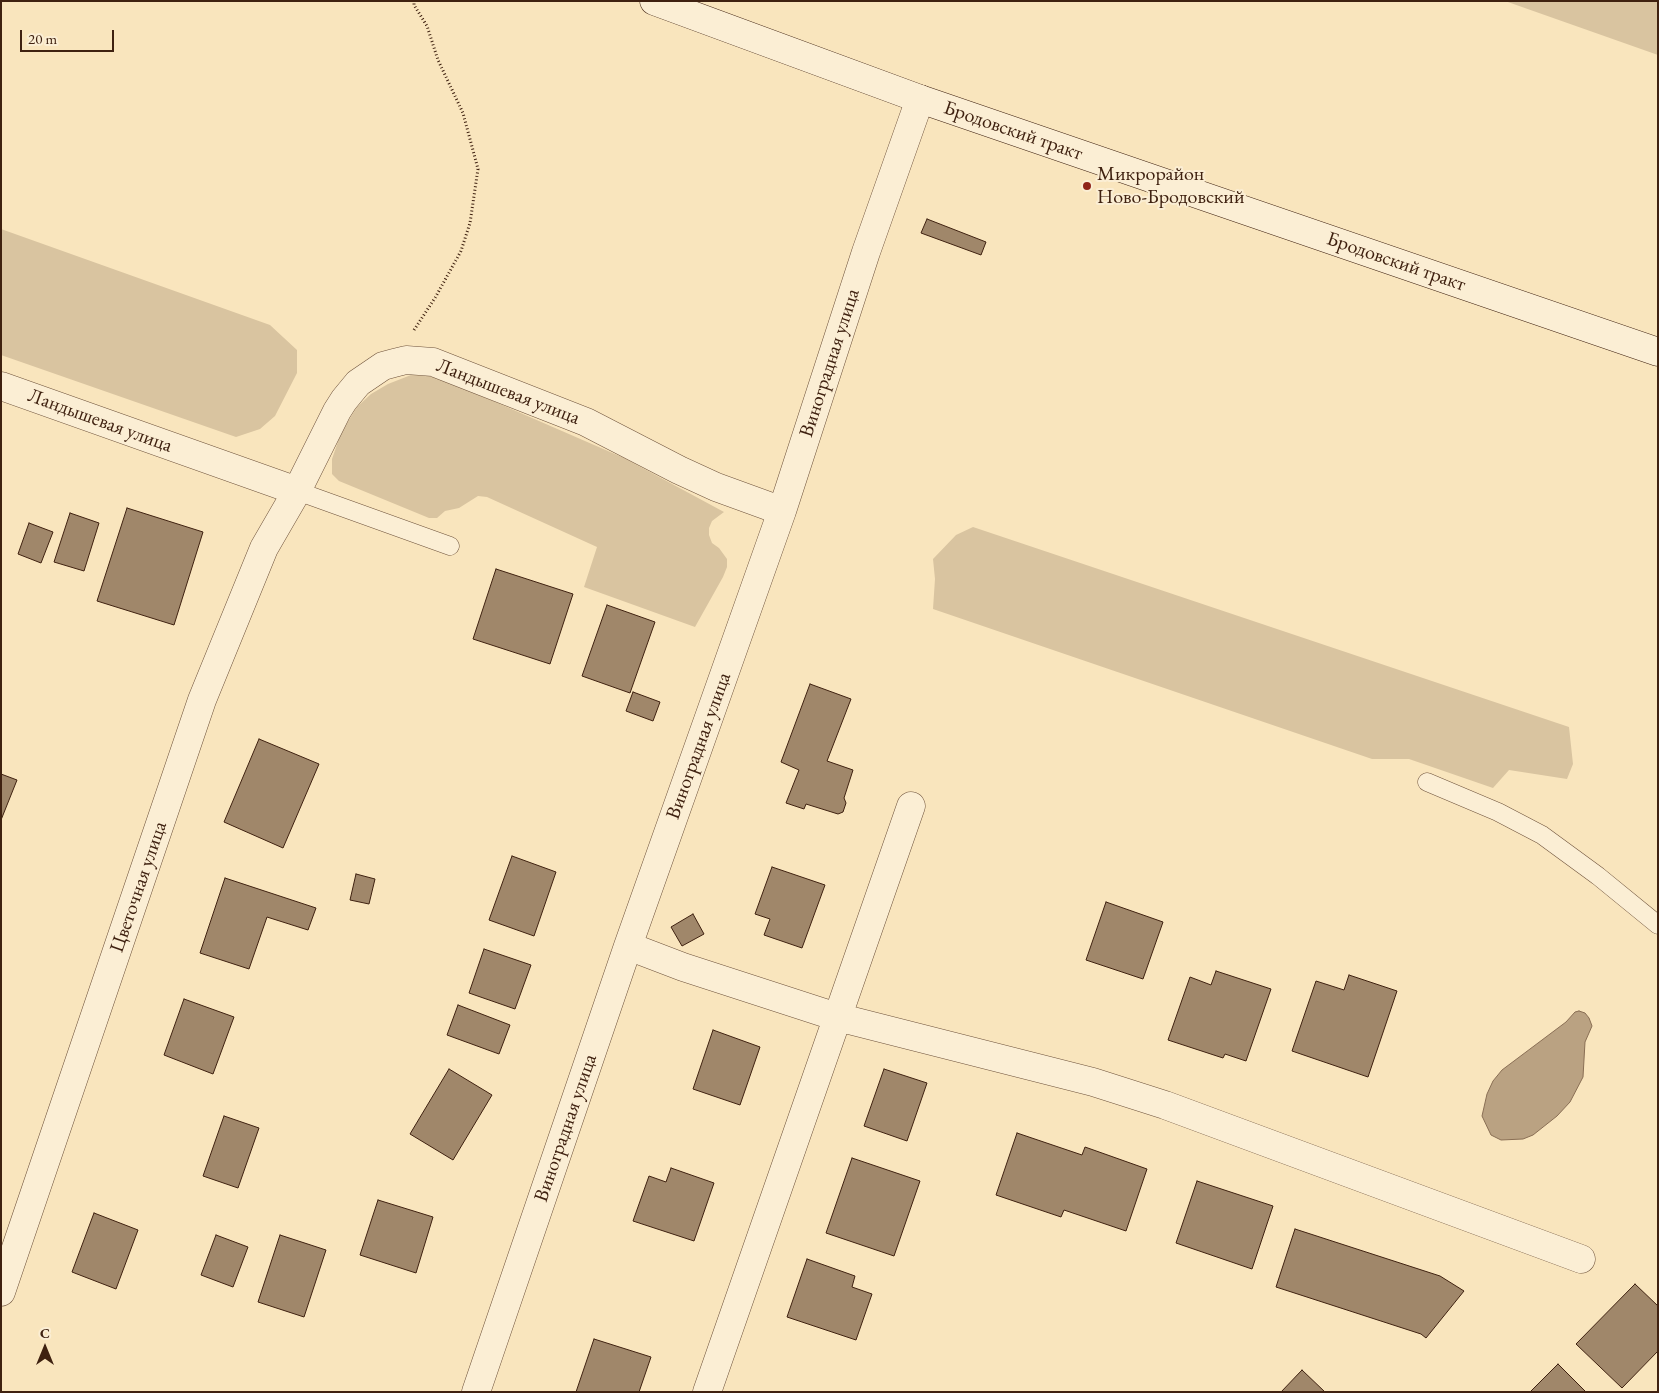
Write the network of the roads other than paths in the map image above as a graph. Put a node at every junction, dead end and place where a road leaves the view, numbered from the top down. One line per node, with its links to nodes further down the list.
1 (654, 1): 2 (street, Бродовский тракт)
2 (920, 99): 3 (street, Бродовский тракт); 6 (street, Виноградная улица)
3 (1658, 352)
4 (1, 386): 5 (street, Ландышевая улица)
5 (297, 491): 6 (street, Ландышевая улица); 7 (lane); 14 (street, Цветочная улица)
6 (782, 511): 11 (street, Виноградная улица)
7 (450, 546)
8 (1427, 782): 10 (lane)
9 (911, 806): 12 (street)
10 (1658, 926)
11 (628, 946): 12 (street); 15 (street, Виноградная улица)
12 (837, 1017): 13 (street); 16 (street)
13 (1581, 1259)
14 (1, 1292)
15 (476, 1392)
16 (707, 1392)

